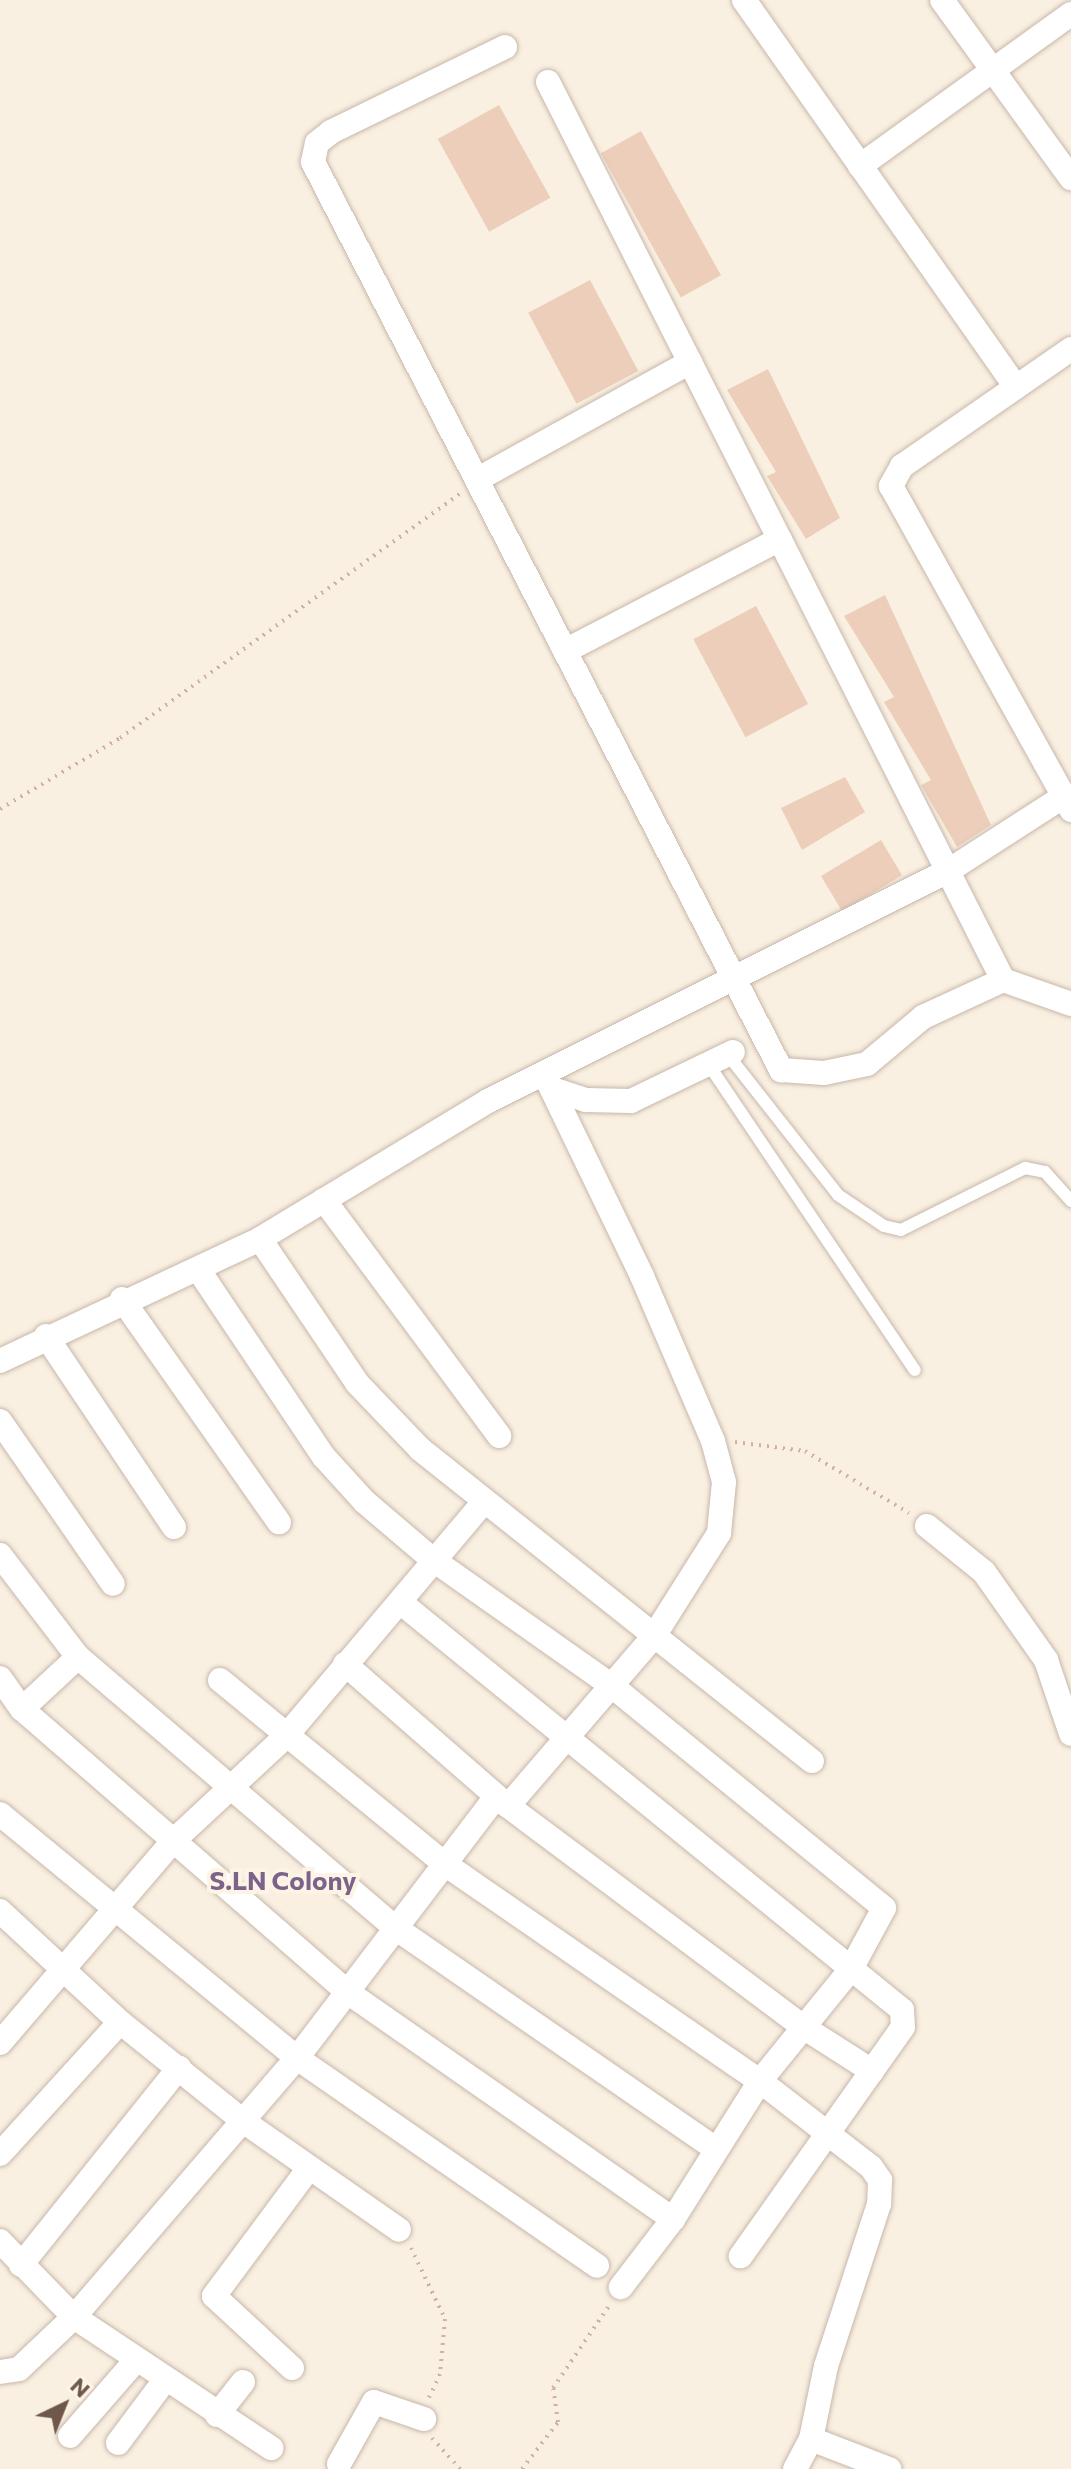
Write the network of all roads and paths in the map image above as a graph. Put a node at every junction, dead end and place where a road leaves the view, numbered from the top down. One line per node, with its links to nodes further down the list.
1 (744, 0): 7 (street)
2 (942, 0): 5 (street)
3 (1071, 14): 5 (street)
4 (505, 47): 12 (street)
5 (993, 69): 7 (street); 8 (street)
6 (548, 82): 10 (street)
7 (860, 166): 11 (street)
8 (1071, 178)
9 (1071, 349): 11 (street)
10 (690, 362): 12 (street); 13 (street)
11 (1016, 387): 15 (street)
12 (480, 478): 14 (street); 16 (path)
13 (780, 539): 14 (street); 17 (street)
14 (567, 650): 18 (street)
15 (1067, 804): 17 (street)
16 (0, 809)
17 (948, 871): 18 (street); 19 (street)
18 (731, 974): 19 (street); 22 (street)
19 (1003, 980): 20 (street)
20 (1071, 1004)
21 (724, 1057): 22 (street); 24 (lane); 30 (lane)
22 (548, 1081): 23 (street); 33 (street)
23 (324, 1200): 25 (street); 32 (street)
24 (1071, 1201)
25 (260, 1239): 26 (street); 34 (street)
26 (198, 1269): 27 (street); 39 (street)
27 (122, 1299): 28 (street); 35 (street)
28 (46, 1336): 29 (street); 37 (street)
29 (0, 1361)
30 (915, 1370)
31 (0, 1421): 40 (street)
32 (499, 1436)
33 (713, 1441): 36 (path); 42 (street)
34 (483, 1503): 39 (street); 42 (street)
35 (279, 1522)
36 (927, 1526): 49 (street)
37 (174, 1527)
38 (0, 1555): 43 (street)
39 (432, 1559): 41 (street); 47 (street)
40 (113, 1584)
41 (400, 1602): 44 (street); 51 (street)
42 (654, 1636): 47 (street); 52 (street)
43 (78, 1657): 48 (street); 53 (street)
44 (345, 1664): 50 (street); 54 (street)
45 (0, 1678): 48 (street)
46 (220, 1680): 50 (street)
47 (612, 1686): 51 (street); 62 (street)
48 (22, 1709): 56 (street)
49 (1071, 1734)
50 (286, 1736): 53 (street); 57 (street)
51 (566, 1740): 54 (street); 62 (street)
52 (812, 1761)
53 (231, 1785): 56 (street); 60 (street)
54 (502, 1802): 57 (street); 65 (street)
55 (0, 1814): 58 (street)
56 (172, 1842): 58 (street); 63 (street)
57 (442, 1862): 60 (street); 70 (street)
58 (118, 1910): 61 (street); 67 (street)
59 (0, 1911): 61 (street)
60 (394, 1927): 63 (street); 73 (street)
61 (65, 1968): 64 (street); 66 (street)
62 (851, 1969): 65 (street); 69 (street)
63 (346, 1991): 67 (street); 76 (street)
64 (120, 2022): 68 (street); 74 (street)
65 (803, 2027): 69 (street); 70 (street)
66 (4, 2029)
67 (297, 2058): 71 (street); 81 (street)
68 (179, 2068): 71 (street); 80 (street)
69 (872, 2071): 72 (street)
70 (760, 2081): 72 (street); 73 (street)
71 (243, 2121): 75 (street); 83 (street)
72 (829, 2133): 79 (street); 92 (street)
73 (714, 2148): 76 (street)
74 (0, 2154)
75 (309, 2168): 77 (street); 85 (street)
76 (673, 2219): 82 (street)
77 (399, 2230): 90 (path)
78 (0, 2241): 80 (street)
79 (741, 2256)
80 (21, 2265): 83 (street)
81 (597, 2266)
82 (621, 2287): 97 (path)
83 (74, 2317): 84 (street); 86 (street)
84 (136, 2360): 87 (street); 91 (street)
85 (292, 2368)
86 (0, 2372)
87 (165, 2380): 89 (street); 93 (street)
88 (243, 2382): 89 (street)
89 (217, 2415): 94 (street)
90 (424, 2419): 95 (street); 96 (path)
91 (70, 2436)
92 (811, 2439): 98 (street); 99 (street)
93 (118, 2443)
94 (271, 2448)
95 (339, 2464)
96 (460, 2469)
97 (522, 2469)
98 (795, 2469)
99 (889, 2469)

